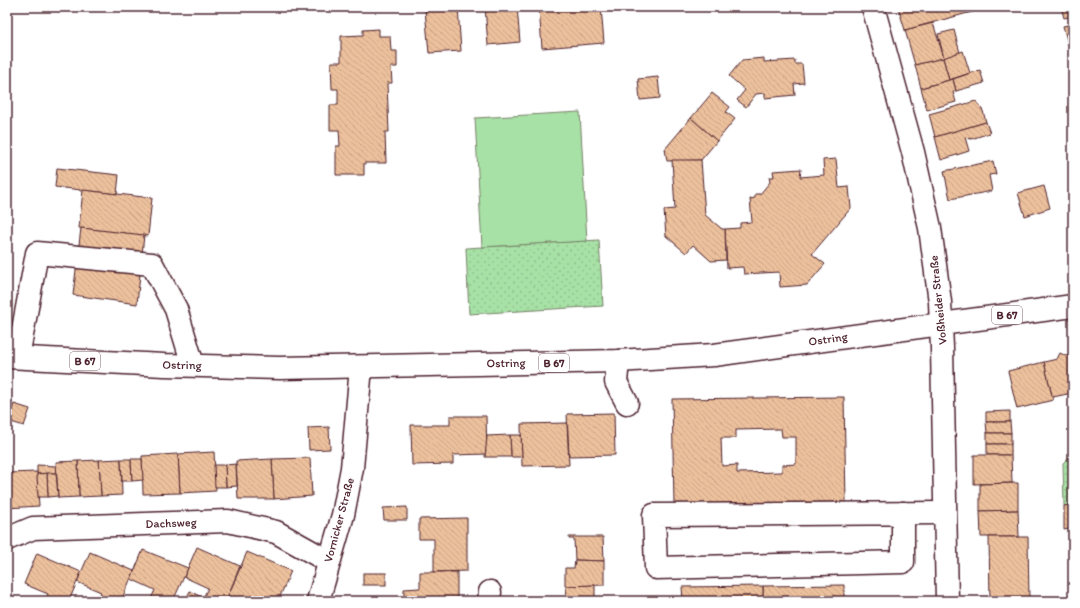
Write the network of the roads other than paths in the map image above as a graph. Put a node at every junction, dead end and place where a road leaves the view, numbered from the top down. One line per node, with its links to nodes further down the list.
1 (873, 7): 3 (street, Voßheider Straße)
2 (1073, 306): 3 (street, Ostring / B 67)
3 (941, 325): 5 (street, Ostring / B 67); 9 (street, Voßheider Straße)
4 (12, 357): 6 (street, Ostring / B 67); 6 (street)
5 (618, 361): 7 (street, Ostring / B 67); 8 (street)
6 (193, 365): 7 (street, Ostring / B 67)
7 (361, 367): 12 (street, Vornicker Straße)
8 (627, 403)
9 (945, 513): 10 (street); 14 (street, Voßheider Straße)
10 (903, 514): 10 (street)
11 (7, 539): 12 (street, Dachsweg)
12 (328, 561): 13 (street, Vornicker Straße)
13 (318, 601)
14 (947, 601)

